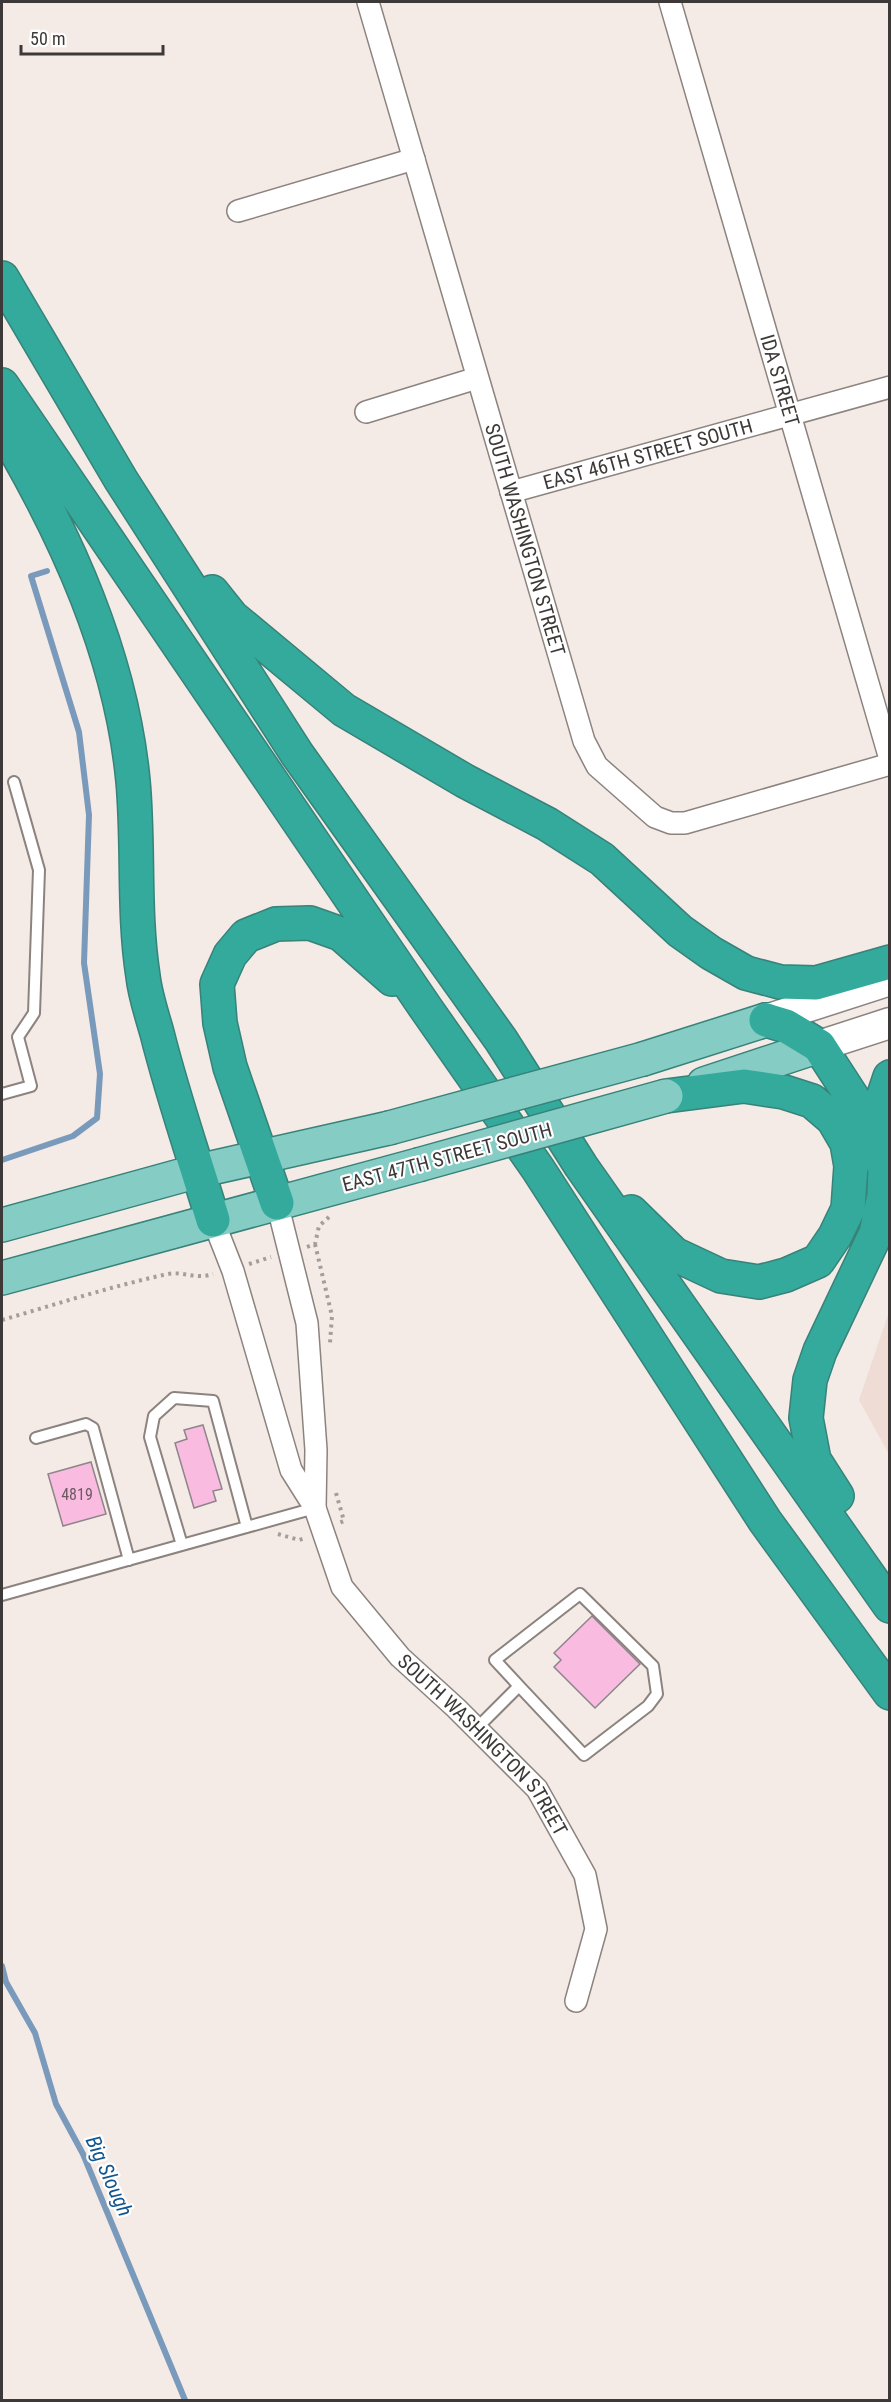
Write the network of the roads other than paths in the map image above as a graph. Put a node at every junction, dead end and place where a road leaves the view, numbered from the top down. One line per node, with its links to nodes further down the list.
1 (368, 2): 3 (street, SOUTH WASHINGTON STREET)
2 (670, 2): 10 (street, IDA STREET)
3 (414, 159): 4 (street); 6 (street, SOUTH WASHINGTON STREET)
4 (238, 210)
5 (2, 278): 12 (highway)
6 (477, 378): 9 (street); 13 (street, SOUTH WASHINGTON STREET)
7 (2, 386): 19 (highway)
8 (890, 387): 10 (street, EAST 46TH STREET SOUTH)
9 (366, 412)
10 (789, 415): 13 (street, EAST 46TH STREET SOUTH); 14 (street, IDA STREET)
11 (2, 427): 29 (highway)
12 (121, 480): 17 (highway); 28 (highway)
13 (511, 492): 15 (street, SOUTH WASHINGTON STREET)
14 (890, 759)
15 (890, 764)
16 (14, 782): 24 (lane)
17 (890, 962)
18 (890, 980): 20 (main road)
19 (427, 1010): 27 (highway); 43 (highway)
20 (766, 1020): 22 (highway); 27 (main road, bridge)
21 (890, 1023): 22 (main road, EAST 47TH STREET SOUTH)
22 (819, 1046): 25 (main road, EAST 47TH STREET SOUTH); 26 (highway)
23 (890, 1077): 26 (highway)
24 (2, 1094)
25 (666, 1096): 28 (highway); 30 (main road, EAST 47TH STREET SOUTH, bridge)
26 (875, 1138): 39 (highway)
27 (261, 1157): 29 (main road); 30 (highway)
28 (580, 1166): 41 (highway)
29 (198, 1171): 31 (highway); 32 (main road)
30 (277, 1203): 31 (main road, EAST 47TH STREET SOUTH); 35 (street, SOUTH WASHINGTON STREET)
31 (213, 1220): 33 (main road, EAST 47TH STREET SOUTH); 35 (street, SOUTH WASHINGTON STREET)
32 (2, 1225)
33 (2, 1278)
34 (36, 1438): 38 (lane)
35 (315, 1508): 36 (lane); 44 (street, SOUTH WASHINGTON STREET)
36 (247, 1527): 37 (lane); 37 (lane)
37 (182, 1545): 38 (lane)
38 (129, 1560): 40 (lane)
39 (890, 1582)
40 (2, 1595)
41 (890, 1606)
42 (519, 1686): 42 (lane); 44 (lane)
43 (890, 1693)
44 (477, 1728): 45 (street, SOUTH WASHINGTON STREET)
45 (576, 2001)

